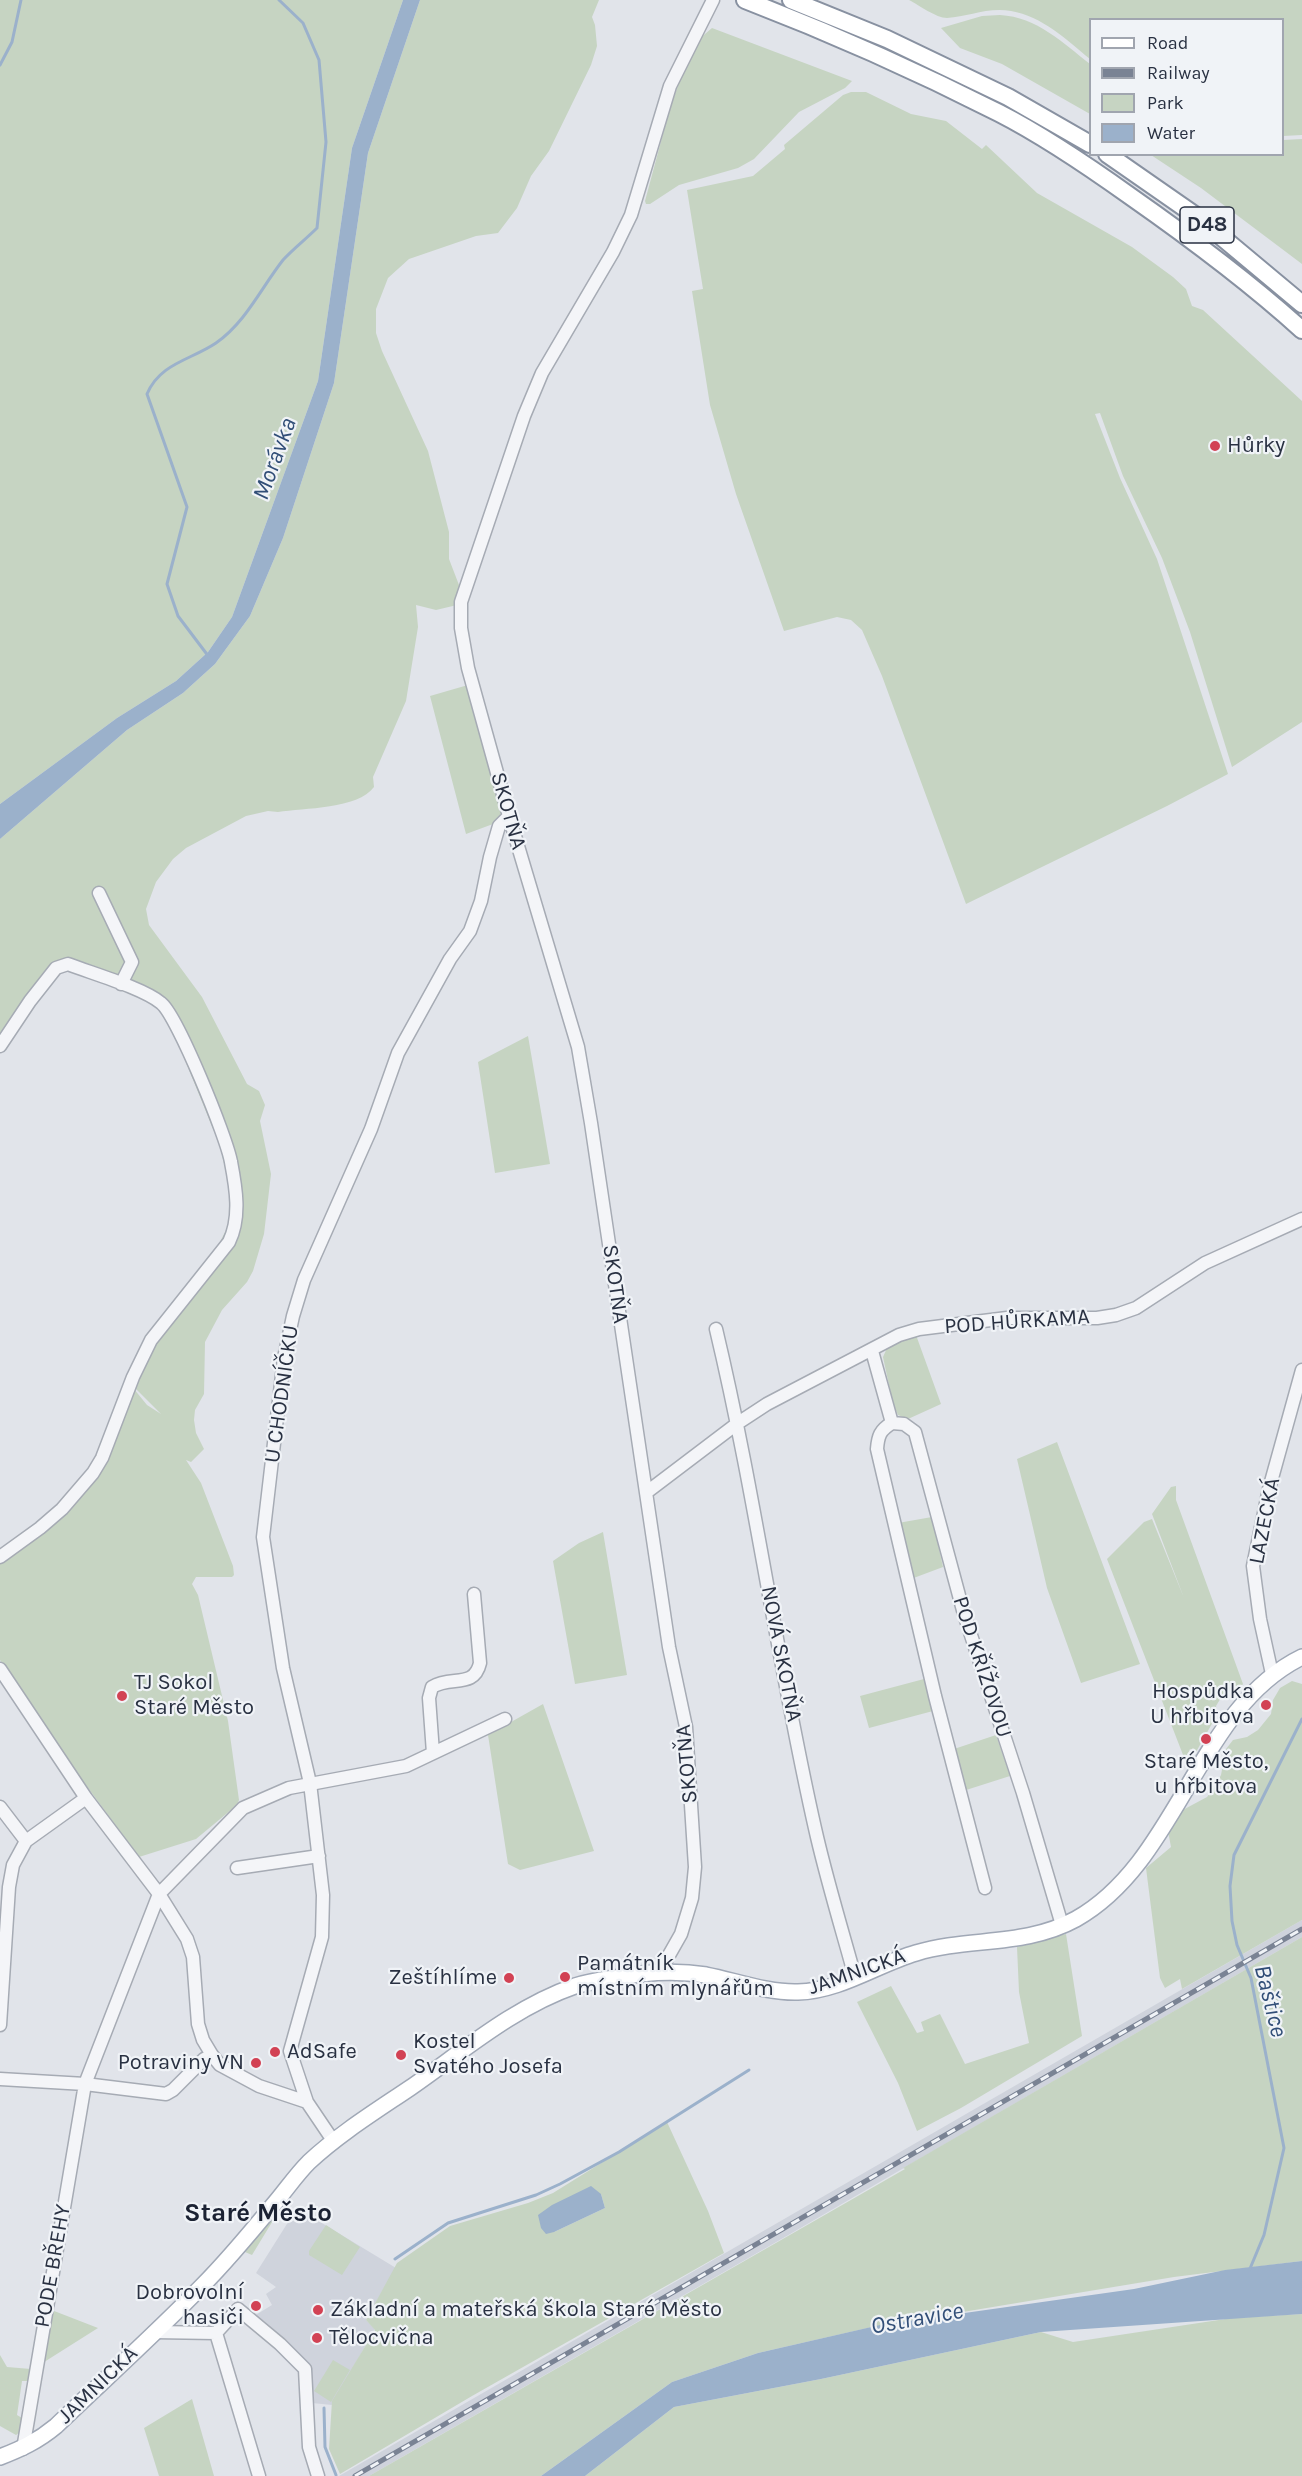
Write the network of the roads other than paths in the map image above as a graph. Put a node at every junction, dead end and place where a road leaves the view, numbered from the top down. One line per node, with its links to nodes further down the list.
1 (713, 0): 8 (street, SKOTŇA)
2 (745, 0): 7 (highway, D48)
3 (791, 0): 4 (highway)
4 (1089, 143)
5 (1110, 156): 6 (highway, D48)
6 (1302, 304)
7 (1302, 330)
8 (509, 816): 18 (street, SKOTŇA); 26 (street, U CHODNÍČKU)
9 (99, 893): 10 (street)
10 (121, 984): 11 (street); 19 (street)
11 (0, 1046)
12 (1302, 1219): 14 (street, POD HŮRKAMA)
13 (716, 1329): 16 (street, NOVÁ SKOTŇA)
14 (872, 1351): 16 (street, POD HŮRKAMA); 17 (street)
15 (1302, 1370): 23 (street, LAZECKÁ)
16 (738, 1423): 18 (street, POD HŮRKAMA); 36 (street, NOVÁ SKOTŇA)
17 (892, 1423): 32 (street, POD KŘÍŽOVOU); 34 (street, POD KŘÍŽOVOU)
18 (646, 1492): 35 (street, SKOTŇA)
19 (0, 1557)
20 (474, 1593): 25 (street)
21 (1302, 1657): 23 (main road, JAMNICKÁ)
22 (0, 1669): 27 (street)
23 (1272, 1674): 34 (main road, JAMNICKÁ)
24 (505, 1719): 25 (street)
25 (433, 1753): 26 (street)
26 (310, 1783): 30 (street, U CHODNÍČKU); 33 (street)
27 (86, 1798): 29 (street); 33 (street)
28 (0, 1807): 29 (street)
29 (26, 1841): 37 (street)
30 (318, 1856): 31 (street); 41 (street, U CHODNÍČKU)
31 (237, 1868)
32 (985, 1888)
33 (159, 1894): 38 (street); 40 (street, PODE BŘEHY)
34 (1062, 1925): 36 (main road, JAMNICKÁ)
35 (660, 1971): 36 (main road, JAMNICKÁ); 42 (main road, JAMNICKÁ)
36 (855, 1977)
37 (0, 2025)
38 (212, 2055): 40 (street); 41 (street)
39 (0, 2079): 40 (street)
40 (85, 2084): 45 (street, PODE BŘEHY)
41 (307, 2102): 42 (street)
42 (334, 2142): 43 (main road, JAMNICKÁ)
43 (154, 2332): 44 (street); 45 (main road, JAMNICKÁ)
44 (216, 2333): 47 (street); 48 (street)
45 (23, 2449): 46 (main road, JAMNICKÁ)
46 (0, 2457)
47 (260, 2476)
48 (318, 2476)

